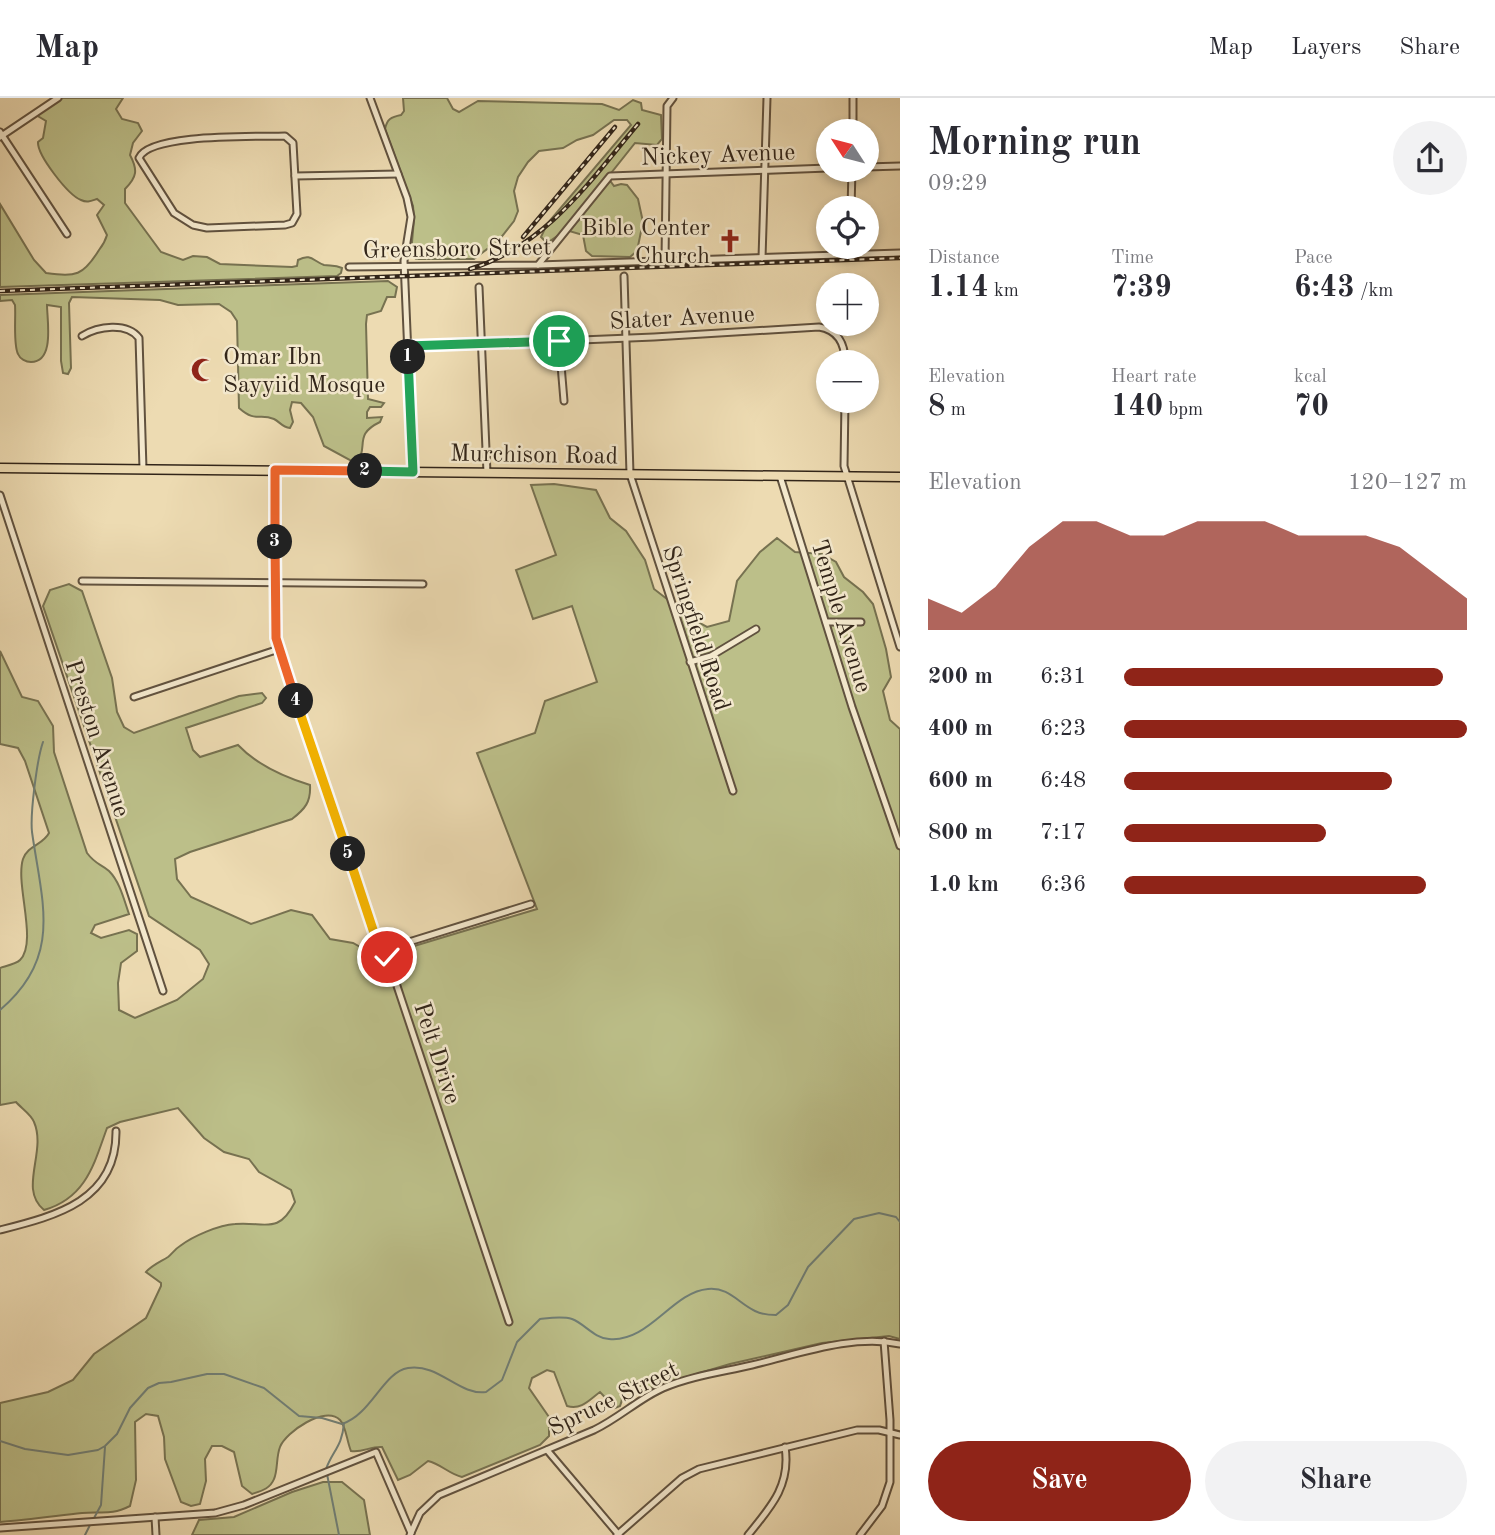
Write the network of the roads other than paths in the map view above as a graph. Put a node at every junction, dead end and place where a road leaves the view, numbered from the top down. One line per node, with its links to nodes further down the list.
1 (58, 98): 7 (street)
2 (370, 98): 12 (street)
3 (673, 98): 13 (street)
4 (767, 98): 11 (street)
5 (853, 98): 6 (street)
6 (853, 119)
7 (1, 135): 15 (street)
8 (900, 166): 9 (street)
9 (879, 167)
10 (816, 169): 11 (street, Nickey Avenue)
11 (765, 171): 13 (street, Nickey Avenue); 19 (street)
12 (398, 174): 14 (street); 22 (street)
13 (667, 174): 20 (street); 21 (street, Nickey Avenue)
14 (295, 176): 14 (street)
15 (67, 234)
16 (900, 253): 17 (street, Greensboro Street)
17 (879, 254)
18 (816, 256): 19 (street, Greensboro Street)
19 (762, 258): 20 (street, Greensboro Street)
20 (665, 261): 21 (street, Greensboro Street)
21 (538, 265): 22 (street, Greensboro Street)
22 (404, 266): 23 (street, Greensboro Street); 30 (street)
23 (349, 267)
24 (624, 276): 27 (street, Springfield Road)
25 (478, 286): 29 (street)
26 (82, 336): 35 (street)
27 (626, 338): 28 (street, Slater Avenue); 31 (street, Slater Avenue); 39 (street, Springfield Road)
28 (559, 341): 29 (street, Slater Avenue); 32 (street)
29 (482, 344): 30 (street, Slater Avenue); 38 (street)
30 (407, 346): 37 (street)
31 (844, 350)
32 (564, 401)
33 (845, 413): 41 (street)
34 (0, 468): 35 (main road, Murchison Road)
35 (143, 469): 36 (main road, Murchison Road)
36 (275, 470): 37 (main road, Murchison Road); 45 (street, Pelt Drive)
37 (413, 472): 38 (main road, Murchison Road)
38 (487, 472): 39 (main road, Murchison Road)
39 (630, 474): 40 (main road, Murchison Road); 52 (street, Springfield Road)
40 (780, 476): 41 (main road, Murchison Road); 47 (street, Temple Avenue)
41 (848, 476): 42 (main road, Murchison Road); 50 (street)
42 (900, 477)
43 (0, 495): 58 (street, Preston Avenue)
44 (82, 581): 45 (street)
45 (275, 583): 46 (street); 51 (street, Pelt Drive)
46 (423, 584)
47 (826, 622): 48 (street); 55 (street, Temple Avenue)
48 (861, 622)
49 (756, 629): 52 (street)
50 (900, 647)
51 (279, 649): 53 (street); 57 (street, Pelt Drive)
52 (690, 662): 54 (street, Springfield Road)
53 (134, 697)
54 (733, 791)
55 (900, 846)
56 (531, 904): 57 (street)
57 (380, 951): 61 (street, Pelt Drive)
58 (163, 991)
59 (116, 1131): 60 (street)
60 (0, 1230)
61 (509, 1322)
62 (884, 1341): 63 (street, Spruce Street); 64 (street); 67 (street, Spruce Street)
63 (900, 1344)
64 (890, 1432): 65 (street); 66 (street); 74 (street)
65 (900, 1435)
66 (785, 1447): 72 (street); 73 (street)
67 (547, 1450): 70 (street, Spruce Street); 72 (street)
68 (155, 1517): 69 (street); 70 (street); 71 (street)
69 (0, 1528)
70 (410, 1534)
71 (156, 1535)
72 (618, 1535)
73 (748, 1535)
74 (860, 1535)

